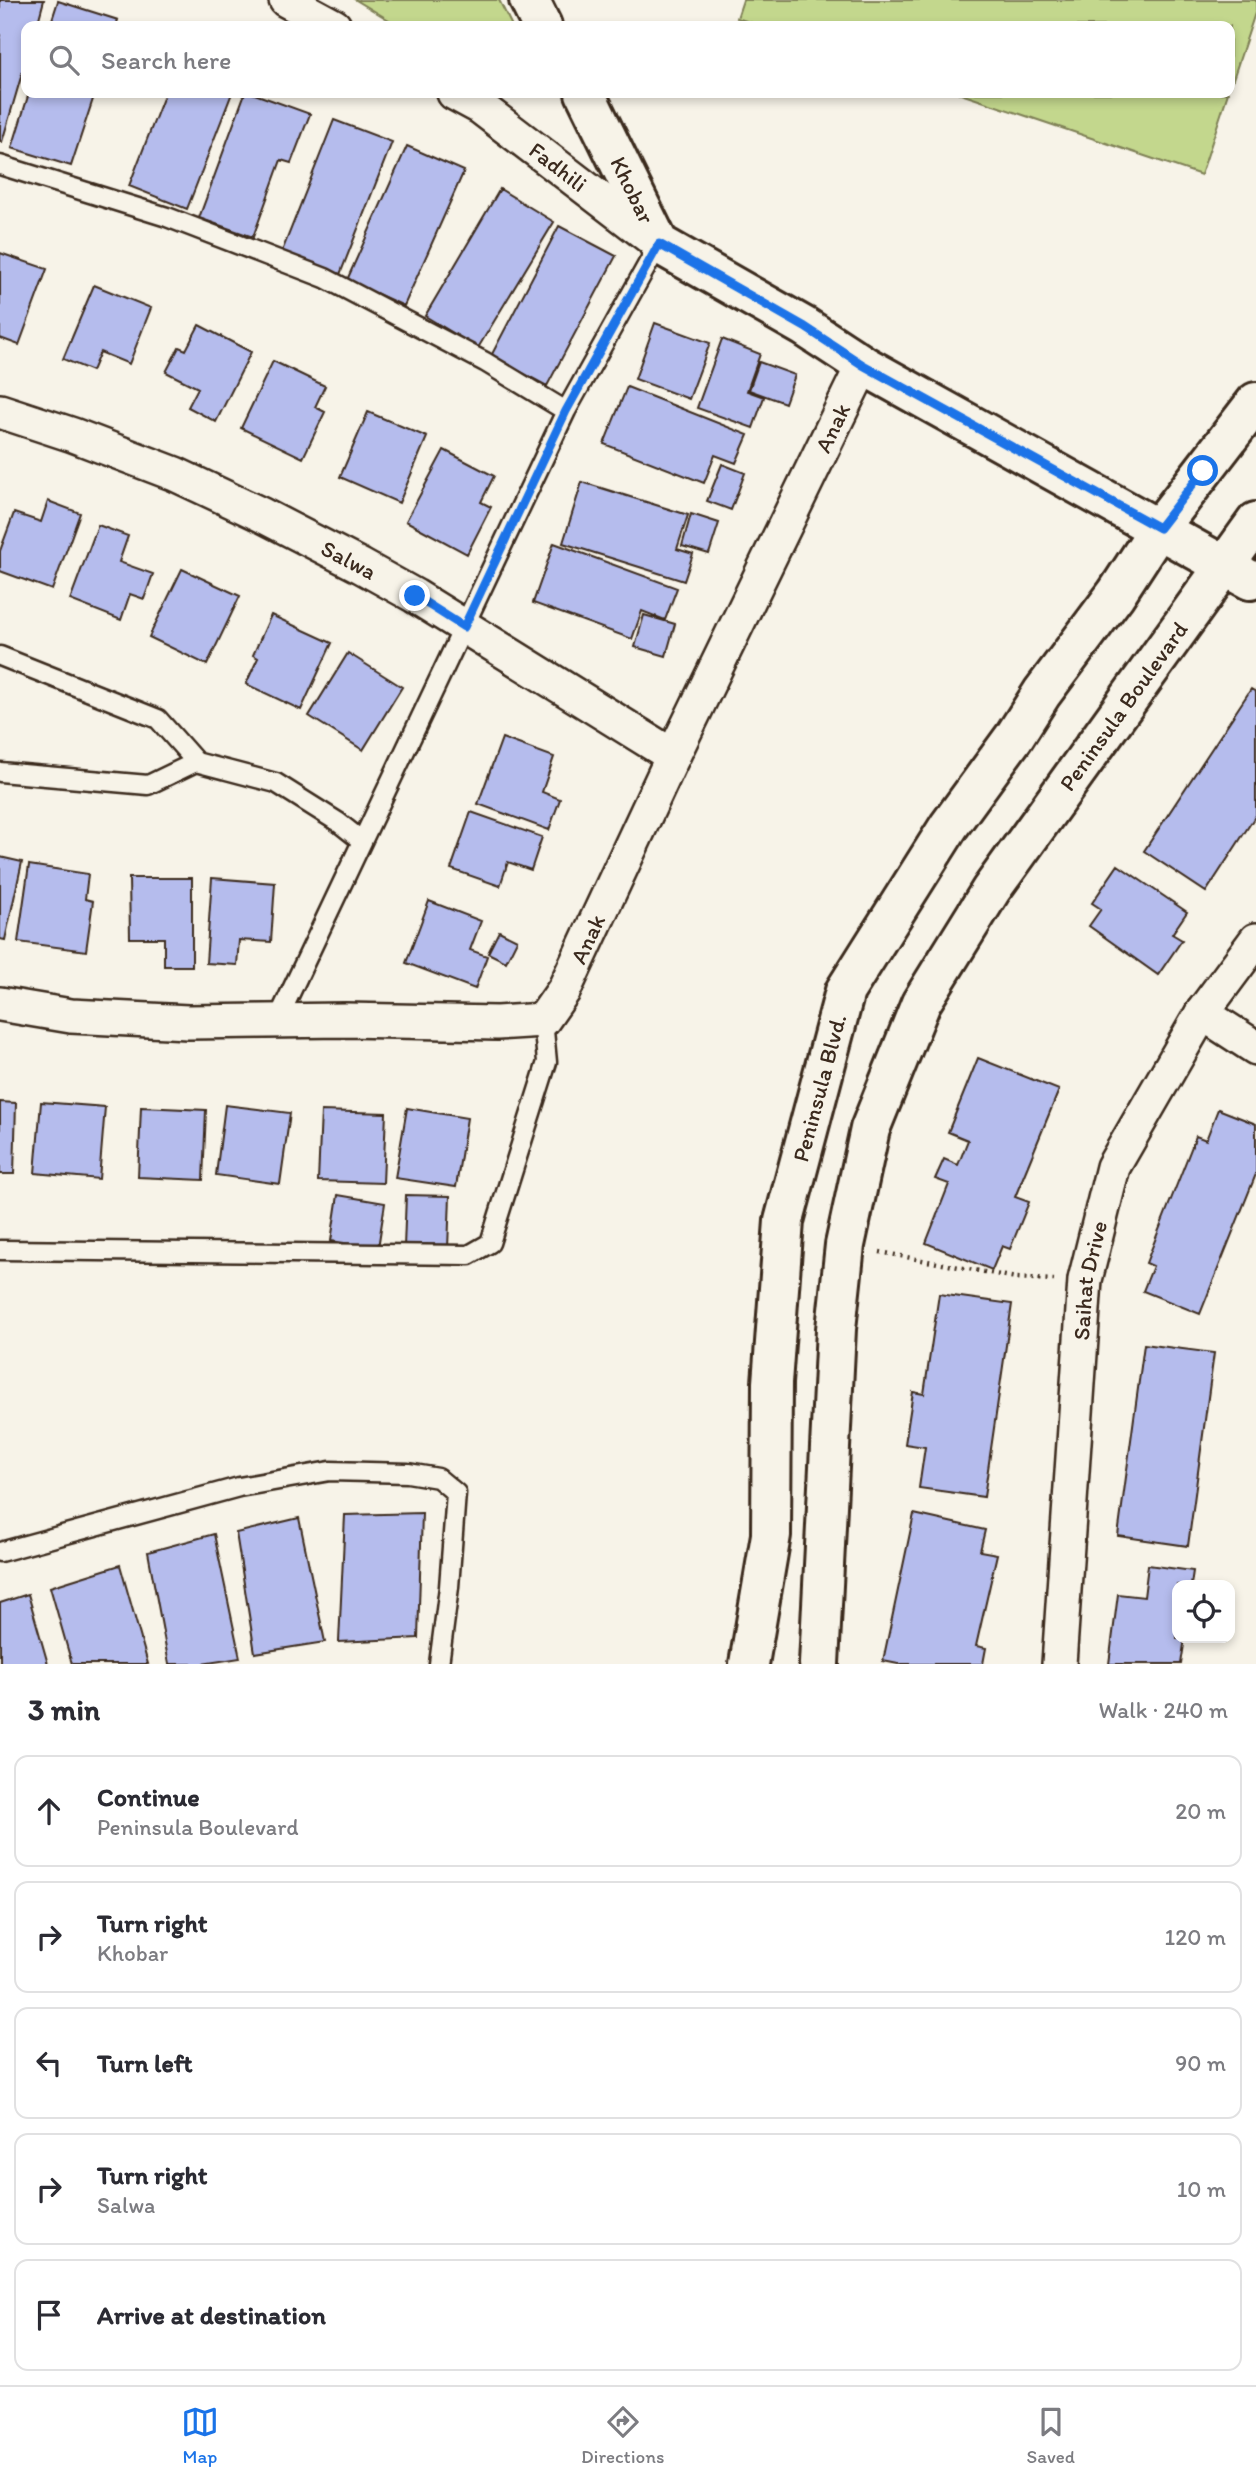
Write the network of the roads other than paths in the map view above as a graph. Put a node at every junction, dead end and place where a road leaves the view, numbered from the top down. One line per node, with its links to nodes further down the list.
1 (286, 0): 3 (street)
2 (529, 0): 4 (main road)
3 (325, 21)
4 (540, 21)
5 (463, 98): 8 (street, Fadhili)
6 (587, 98): 8 (main road, Khobar)
7 (0, 165): 12 (lane)
8 (659, 244): 9 (main road, Khobar); 12 (lane)
9 (863, 365): 14 (main road, Khobar); 18 (street, Anak)
10 (1256, 402): 14 (main road)
11 (0, 411): 16 (street, Salwa)
12 (566, 411): 16 (lane)
13 (1256, 522): 15 (main road, Peninsula Boulevard)
14 (1159, 528): 15 (main road, Khobar); 31 (main road, Peninsula Blvd.)
15 (1243, 577): 32 (main road, Peninsula Boulevard)
16 (464, 627): 18 (street, Salwa); 21 (lane)
17 (0, 656): 19 (lane)
18 (673, 756): 25 (street, Anak)
19 (197, 762): 20 (lane); 21 (lane)
20 (0, 772)
21 (362, 841): 26 (lane)
22 (1256, 940): 24 (street, Saihat Drive)
23 (0, 1004): 26 (street)
24 (1202, 1013): 27 (street); 33 (street, Saihat Drive)
25 (543, 1020): 26 (street); 28 (lane)
26 (277, 1021)
27 (1256, 1048)
28 (0, 1250)
29 (0, 1552): 30 (lane)
30 (439, 1664)
31 (749, 1664)
32 (819, 1664)
33 (1059, 1664)

